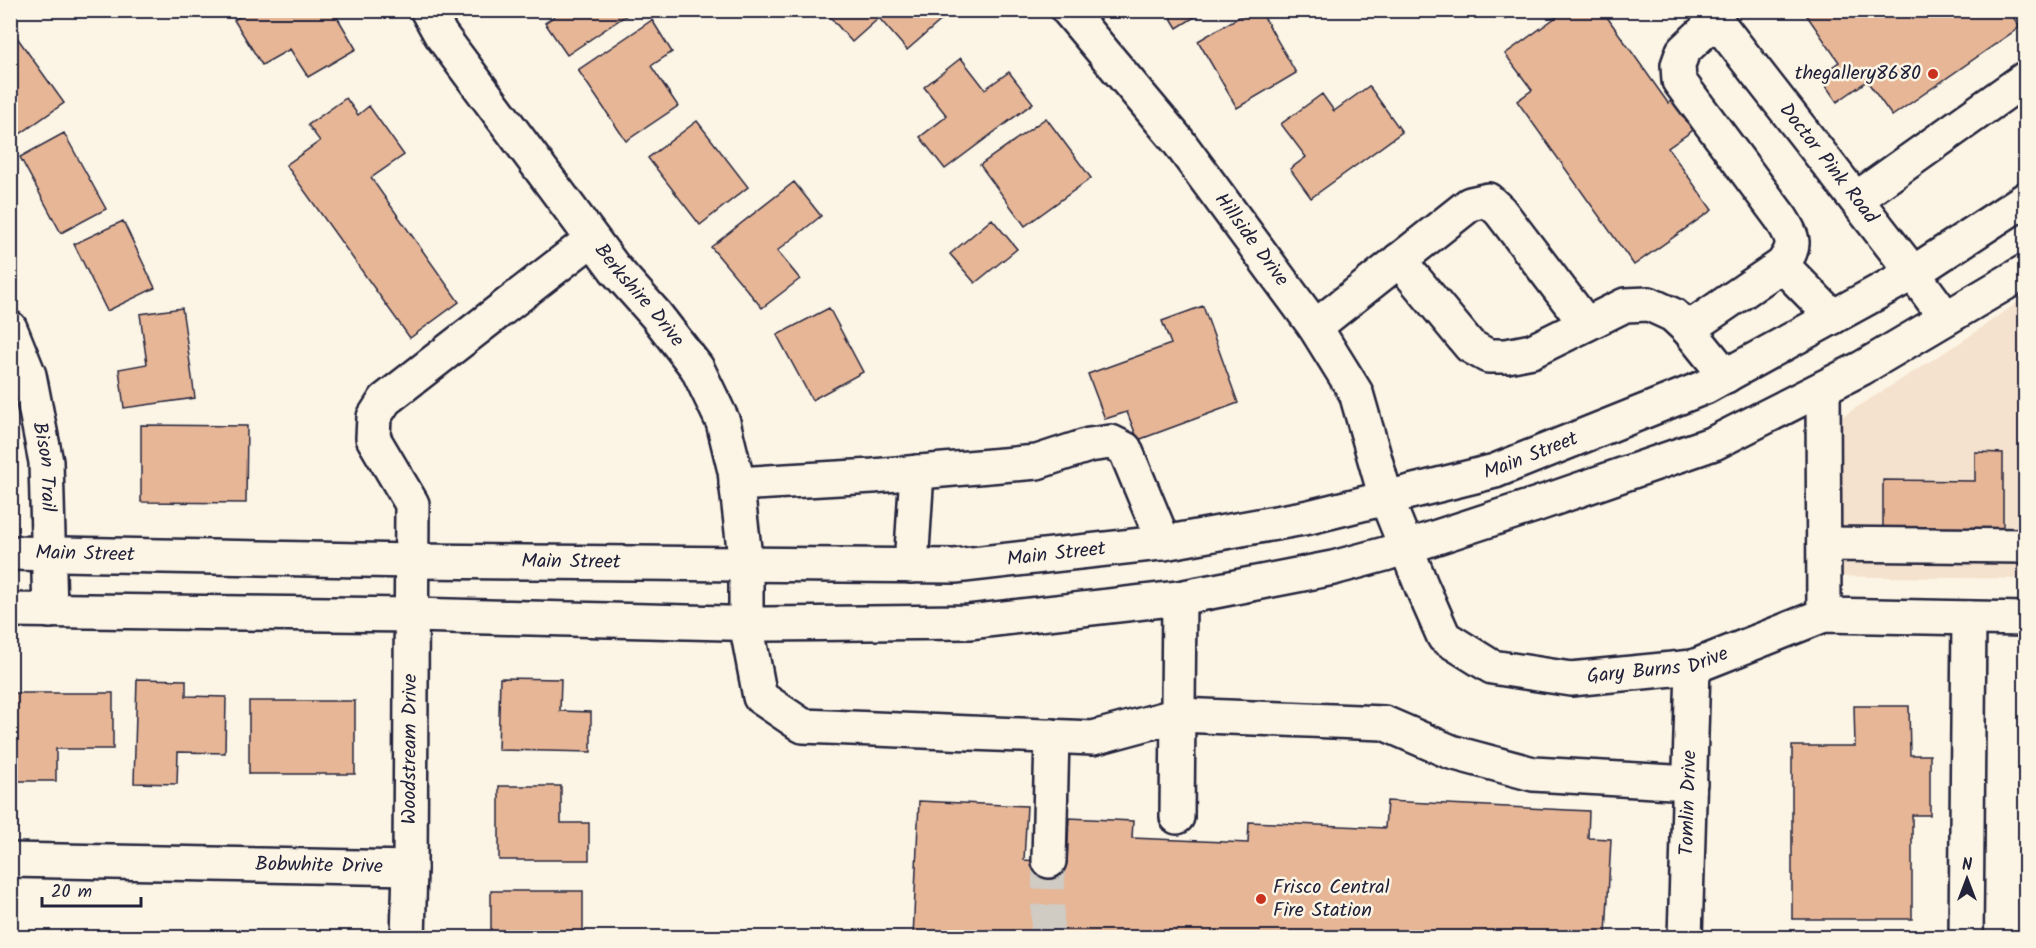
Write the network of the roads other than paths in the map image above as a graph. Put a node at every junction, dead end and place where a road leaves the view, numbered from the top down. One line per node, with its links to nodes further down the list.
1 (427, 10): 7 (main road, Berkshire Drive)
2 (1068, 10): 15 (main road, Hillside Drive)
3 (1712, 15): 5 (main road, Doctor Pink Road); 9 (main road)
4 (2025, 78): 5 (main road)
5 (1856, 199): 11 (main road, Doctor Pink Road)
6 (2025, 199): 11 (main road, Main Street)
7 (592, 239): 21 (main road, Berkshire Drive); 29 (main road, Woodstream Drive)
8 (1399, 260): 14 (main road); 14 (main road); 15 (main road)
9 (1782, 266): 12 (main road); 17 (main road)
10 (2025, 271): 13 (main road)
11 (1913, 273): 12 (main road, Main Street); 13 (main road, Doctor Pink Road)
12 (1833, 317): 18 (main road, Main Street)
13 (1946, 318): 19 (main road)
14 (1586, 324): 17 (main road)
15 (1315, 327): 22 (main road, Hillside Drive)
16 (10, 328): 28 (main road, Bison Trail)
17 (1688, 329): 18 (main road)
18 (1726, 376): 22 (main road, Main Street)
19 (1823, 388): 24 (main road); 26 (main road)
20 (917, 472): 21 (main road); 23 (main road); 31 (main road)
21 (736, 484): 30 (main road, Berkshire Drive)
22 (1386, 498): 23 (main road, Main Street); 26 (main road, Gary Burns Drive)
23 (1164, 543): 31 (main road, Main Street)
24 (1824, 544): 25 (main road); 36 (main road)
25 (2025, 546)
26 (1406, 547): 32 (main road); 40 (main road, Gary Burns Drive)
27 (10, 553): 28 (main road, Main Street)
28 (49, 554): 29 (main road, Main Street); 34 (main road, Bison Trail)
29 (412, 561): 30 (main road, Main Street); 35 (main road, Woodstream Drive)
30 (746, 566): 31 (main road, Main Street); 39 (main road, Berkshire Drive)
31 (912, 566)
32 (1179, 598): 39 (main road); 41 (main road)
33 (10, 610): 34 (main road)
34 (50, 611): 35 (main road)
35 (412, 615): 39 (main road); 47 (main road, Woodstream Drive)
36 (1824, 615): 37 (main road, Gary Burns Drive); 40 (main road, Gary Burns Drive)
37 (1969, 618): 38 (main road, Gary Burns Drive); 50 (main road)
38 (2025, 619)
39 (746, 623): 42 (main road, Berkshire Drive)
40 (1693, 667): 43 (main road, Tomlin Drive)
41 (1178, 715): 42 (main road, Berkshire Drive); 43 (main road, Berkshire Drive); 44 (main road)
42 (1052, 736): 46 (main road)
43 (1690, 783): 49 (main road, Tomlin Drive)
44 (1177, 817)
45 (10, 860): 47 (main road, Bobwhite Drive)
46 (1049, 861)
47 (410, 868): 48 (main road, Woodstream Drive)
48 (408, 938)
49 (1685, 938)
50 (1965, 938)

